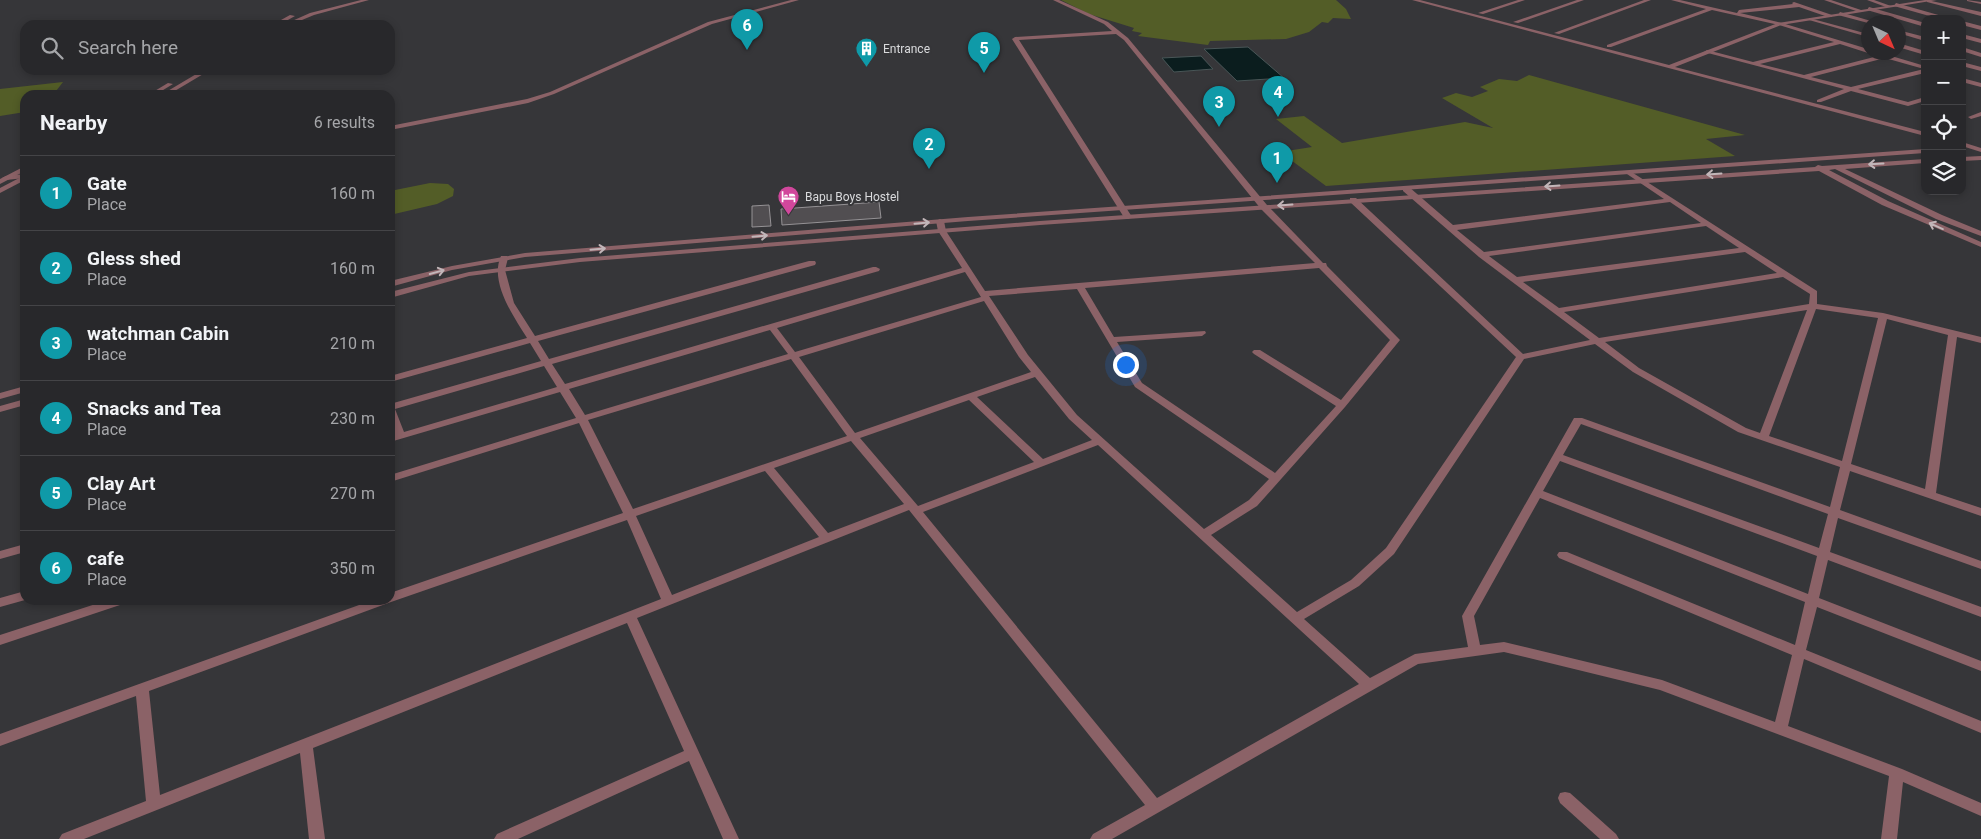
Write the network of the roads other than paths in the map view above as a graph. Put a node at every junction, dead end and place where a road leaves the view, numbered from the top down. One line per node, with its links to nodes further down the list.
1 (352, 0): 33 (street)
2 (367, 0): 34 (street)
3 (797, 0): 80 (street)
4 (1054, 0): 41 (street)
5 (1414, 0): 61 (street)
6 (1431, 0): 26 (street)
7 (1523, 0): 26 (street)
8 (1582, 0): 36 (street)
9 (1649, 0): 42 (street)
10 (1673, 0): 18 (street)
11 (1700, 0): 18 (street)
12 (1786, 0): 20 (street)
13 (1826, 0): 25 (street)
14 (1869, 0): 22 (street)
15 (1932, 0): 17 (street); 29 (street)
16 (1969, 0): 19 (street)
17 (1918, 1): 21 (street)
18 (1681, 2): 23 (street)
19 (1981, 3)
20 (1801, 5): 27 (street); 31 (street)
21 (1896, 5): 22 (street); 30 (street)
22 (1888, 6): 24 (street)
23 (1710, 8): 27 (street); 49 (street)
24 (1869, 9): 25 (street); 38 (street)
25 (1861, 11): 28 (street)
26 (1481, 13): 36 (street)
27 (1730, 13): 37 (street)
28 (1840, 14): 31 (street); 35 (street)
29 (1981, 14)
30 (1932, 15)
31 (1830, 16): 32 (street)
32 (1811, 19): 37 (street); 44 (street)
33 (287, 20)
34 (298, 20)
35 (1861, 20)
36 (1516, 22): 42 (street)
37 (1780, 24): 48 (street); 53 (street)
38 (1921, 24)
39 (1966, 24): 40 (street)
40 (1981, 28)
41 (1117, 32): 103 (street); 104 (street)
42 (1557, 33): 49 (street)
43 (1906, 33): 45 (street)
44 (1861, 34)
45 (1921, 37)
46 (1966, 37): 47 (street)
47 (1981, 41)
48 (1840, 42): 51 (street); 59 (street)
49 (1609, 46): 58 (street)
50 (1906, 47): 54 (street)
51 (1861, 49)
52 (1966, 50): 55 (street)
53 (1707, 52): 58 (street); 59 (street)
54 (1921, 52)
55 (1981, 55)
56 (1870, 60): 67 (street)
57 (1898, 60): 62 (street)
58 (1676, 64): 61 (street); 77 (street)
59 (1751, 64): 67 (street)
60 (1966, 65): 64 (street)
61 (1669, 67): 82 (street)
62 (1921, 68)
63 (1921, 70): 75 (street)
64 (1981, 70)
65 (189, 75): 73 (street)
66 (193, 75): 74 (street)
67 (1802, 77): 75 (street)
68 (1981, 77): 69 (street)
69 (1966, 80)
70 (1966, 80): 71 (street)
71 (1979, 85): 72 (street)
72 (1966, 88)
73 (160, 90)
74 (171, 90)
75 (1851, 90): 76 (street); 77 (street)
76 (1921, 100)
77 (1819, 101): 81 (street)
78 (1981, 114): 79 (street)
79 (1971, 117)
80 (395, 127)
81 (1921, 128)
82 (1921, 133)
83 (1966, 141): 85 (street)
84 (1966, 145): 85 (street)
85 (1980, 148): 86 (street)
86 (1966, 149)
87 (1921, 151): 88 (street)
88 (1820, 158): 90 (street); 93 (street)
89 (1981, 158): 91 (street)
90 (1804, 159): 94 (street); 96 (street)
91 (1966, 159)
92 (1921, 161): 93 (street, one-way to 93)
93 (1835, 166): 94 (street); 109 (street)
94 (1818, 167): 98 (street, one-way to 98); 110 (street, one-way to 94)
95 (20, 172): 99 (street)
96 (1628, 172): 98 (street); 100 (street)
97 (20, 178): 99 (street)
98 (1640, 180): 100 (street, one-way to 100); 102 (street)
99 (2, 186)
100 (1410, 192): 101 (street); 103 (street); 108 (street)
101 (1352, 200): 103 (street, one-way to 103); 137 (street)
102 (1671, 200): 106 (street); 108 (street)
103 (1261, 203): 104 (street); 105 (street); 115 (street)
104 (1123, 209): 105 (street); 107 (street)
105 (1128, 216): 107 (street)
106 (1707, 224): 111 (street); 112 (street)
107 (941, 226): 113 (street, one-way to 107); 117 (street); 118 (street)
108 (1451, 228): 112 (street)
109 (1981, 234)
110 (1981, 246)
111 (1748, 249): 119 (street); 120 (street)
112 (1482, 255): 120 (street)
113 (504, 258): 118 (street); 121 (street, one-way to 113)
114 (812, 263): 131 (street)
115 (1323, 265): 122 (street); 146 (street)
116 (876, 268): 138 (street)
117 (967, 269): 124 (street); 128 (street)
118 (501, 270): 123 (street); 131 (street)
119 (1785, 274): 125 (street); 126 (street)
120 (1516, 280): 126 (street)
121 (395, 283)
122 (1079, 286): 124 (street); 132 (street)
123 (395, 294)
124 (984, 296): 136 (street); 139 (street)
125 (1813, 306): 127 (street); 134 (street); 153 (street)
126 (1557, 310): 134 (street)
127 (1883, 316): 130 (street); 158 (street)
128 (772, 326): 136 (street); 141 (street)
129 (1202, 333): 132 (street)
130 (1953, 333): 133 (street); 163 (street)
131 (532, 339): 138 (street); 140 (street)
132 (1111, 340): 161 (street)
133 (1981, 340)
134 (1597, 341): 137 (street); 153 (street)
135 (1257, 352): 146 (street)
136 (794, 356): 149 (street); 152 (street)
137 (1521, 357): 184 (street)
138 (548, 363): 141 (street); 147 (street)
139 (1037, 373): 144 (street); 155 (street)
140 (395, 378)
141 (563, 388): 149 (street); 151 (street)
142 (20, 390): 143 (street)
143 (0, 396)
144 (970, 396): 152 (street); 157 (street)
145 (20, 403): 148 (street)
146 (1342, 405): 161 (street)
147 (395, 407)
148 (0, 409)
149 (582, 419): 160 (street); 167 (street)
150 (395, 421): 151 (street)
151 (401, 436): 154 (street)
152 (852, 437): 159 (street); 164 (street)
153 (1763, 437): 158 (street)
154 (395, 438)
155 (1099, 441): 157 (street); 168 (street)
156 (1558, 457): 162 (street); 166 (street); 171 (street)
157 (1041, 463): 164 (street)
158 (1846, 466): 163 (street); 166 (street)
159 (767, 467): 167 (street); 169 (street)
160 (395, 477)
161 (1275, 478): 168 (street)
162 (1537, 493): 178 (street); 186 (street)
163 (1930, 494): 165 (street)
164 (914, 508): 169 (street); 199 (street)
165 (1981, 512)
166 (1834, 513): 171 (street); 174 (street)
167 (630, 515): 175 (street); 177 (street)
168 (1203, 535): 184 (street)
169 (826, 538): 177 (street)
170 (20, 550): 173 (street)
171 (1824, 554): 178 (street); 182 (street)
172 (1563, 555): 187 (street)
173 (0, 556)
174 (1981, 565)
175 (395, 596)
176 (20, 597): 179 (street)
177 (668, 600): 183 (street)
178 (1812, 601): 187 (street); 188 (street)
179 (0, 603)
180 (107, 605): 185 (street)
181 (372, 605): 190 (street)
182 (1981, 612)
183 (630, 616): 194 (street); 195 (street)
184 (1295, 619): 189 (street)
185 (0, 640)
186 (1475, 651): 189 (street); 192 (street)
187 (1799, 653): 191 (street); 192 (street)
188 (1981, 666)
189 (1369, 685): 199 (street)
190 (142, 688): 193 (street); 198 (street)
191 (1981, 727)
192 (1780, 729): 196 (street)
193 (0, 740)
194 (306, 744): 198 (street); 202 (street)
195 (693, 753): 203 (street); 204 (street)
196 (1897, 773): 200 (street); 207 (street)
197 (1565, 798): 206 (street)
198 (154, 804): 201 (street)
199 (1155, 807): 205 (street)
200 (1981, 810)
201 (67, 839)
202 (317, 839)
203 (502, 839)
204 (731, 839)
205 (1098, 839)
206 (1611, 839)
207 (1889, 839)

